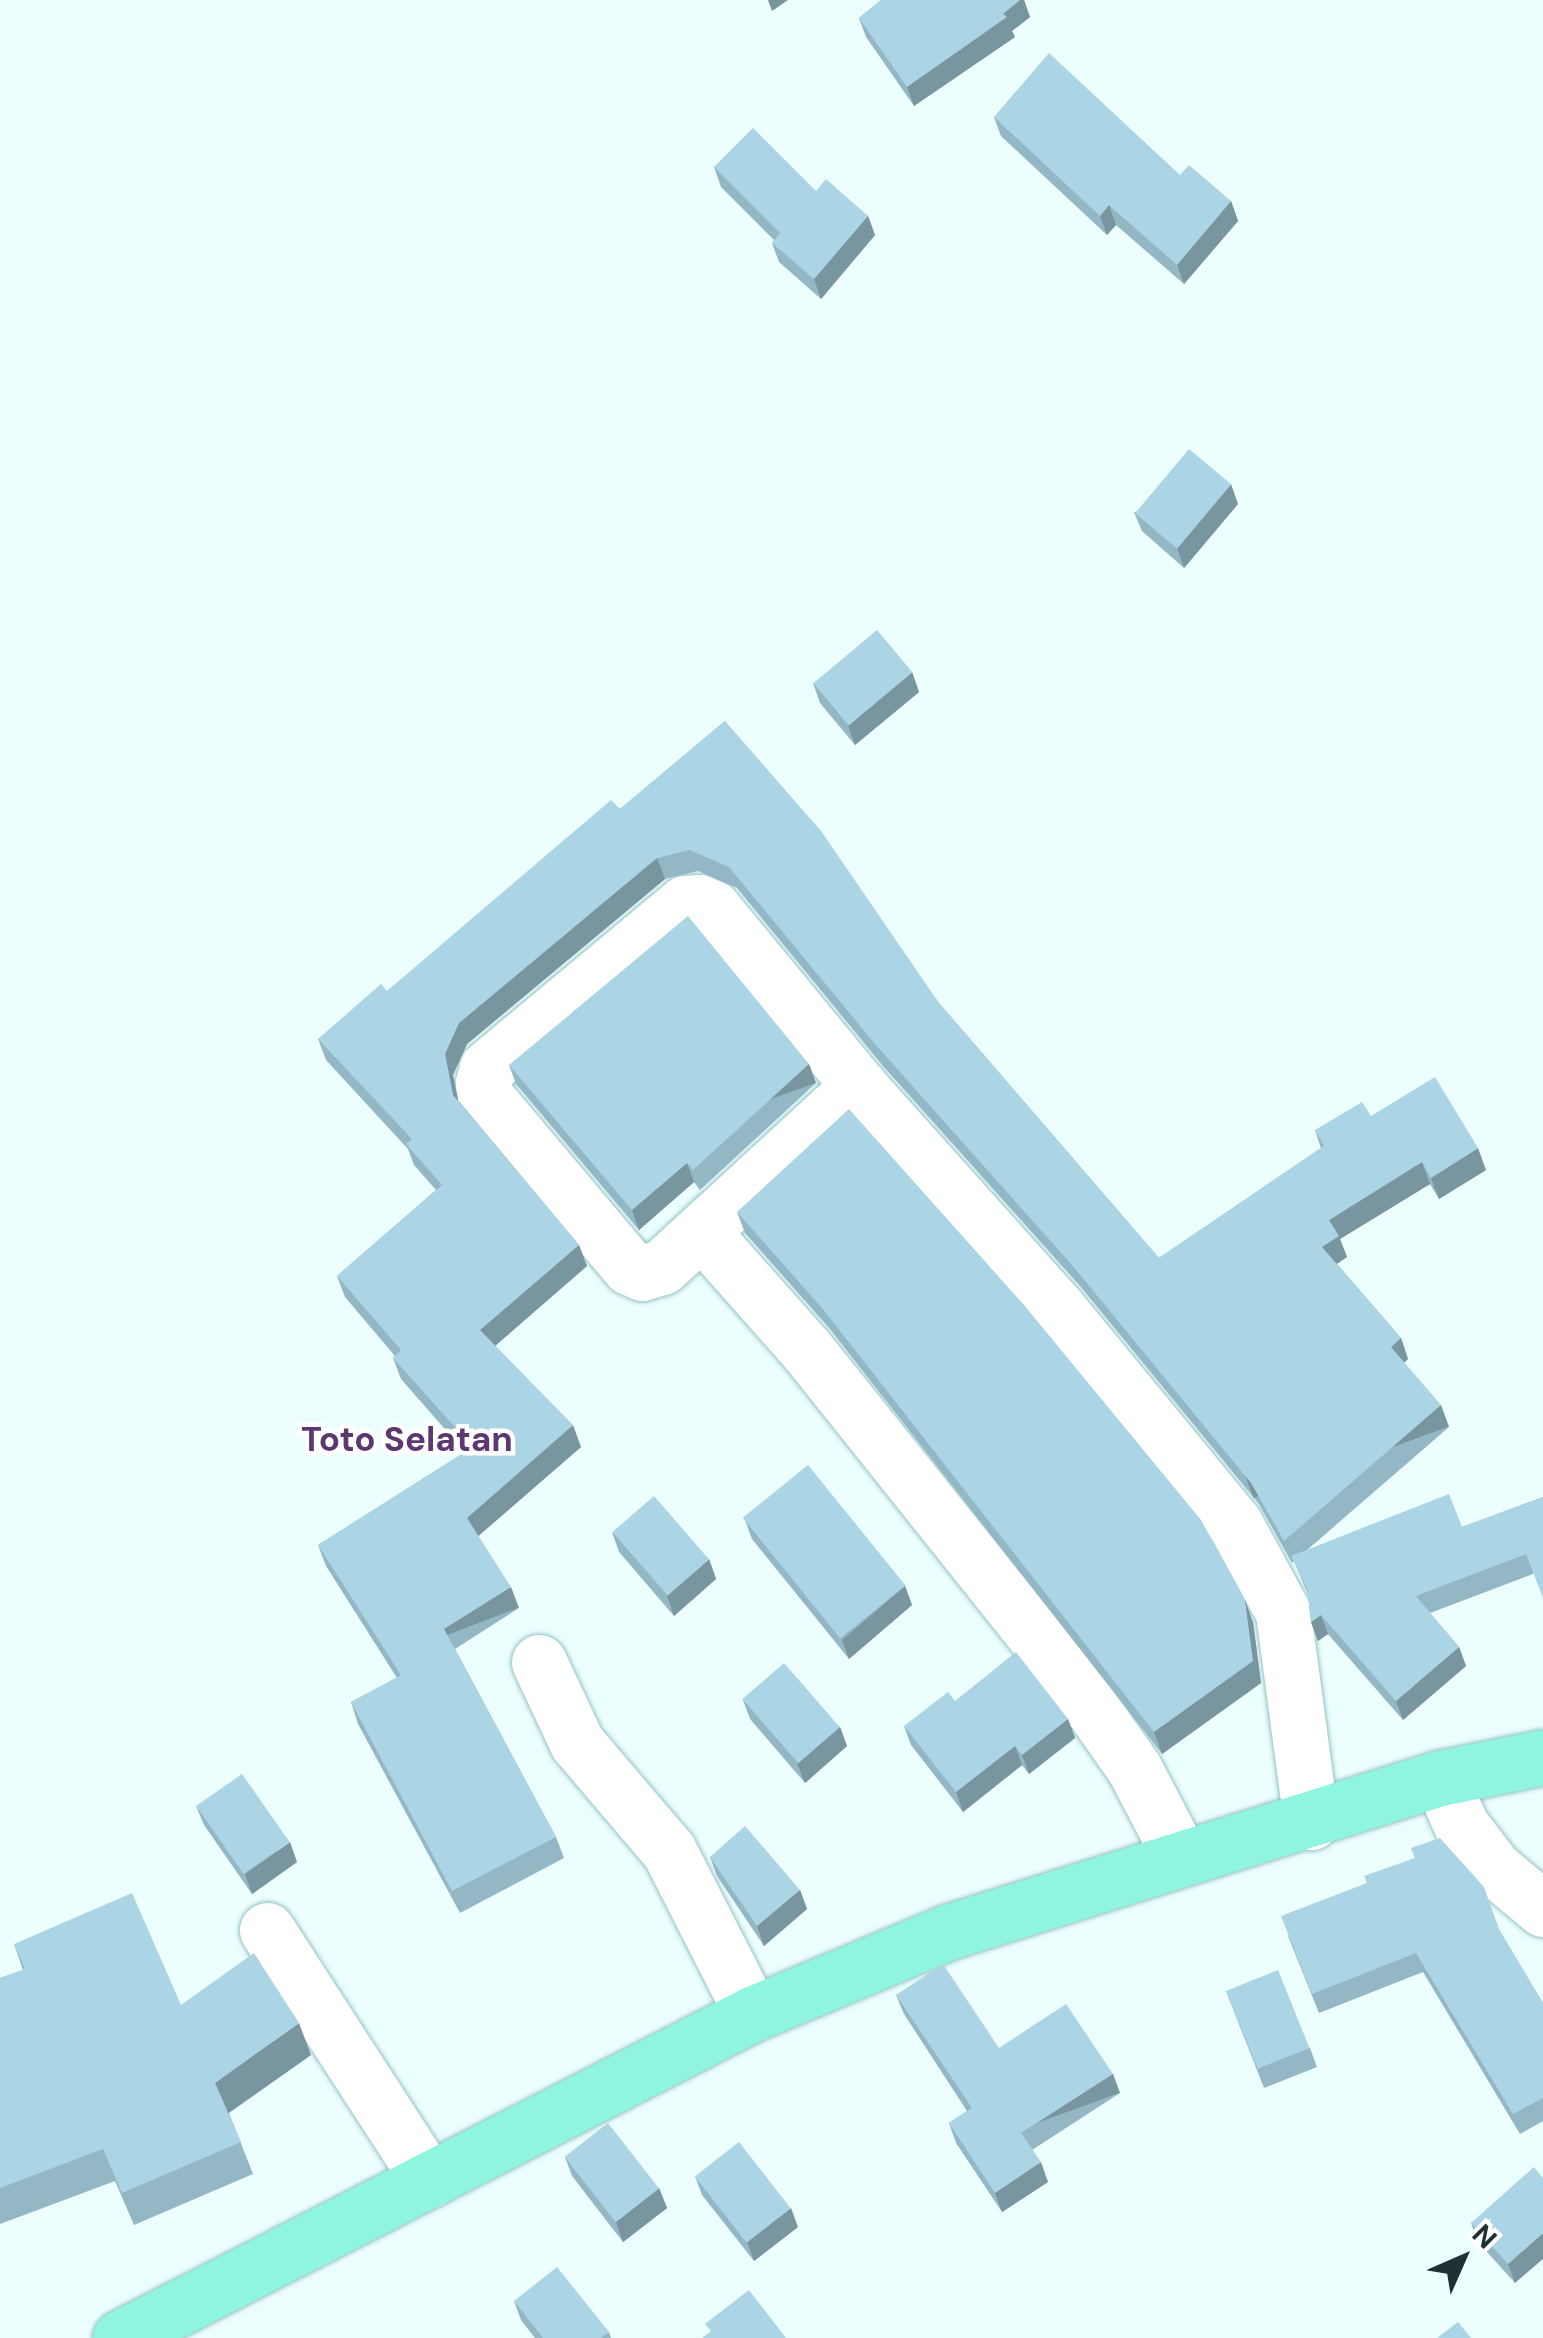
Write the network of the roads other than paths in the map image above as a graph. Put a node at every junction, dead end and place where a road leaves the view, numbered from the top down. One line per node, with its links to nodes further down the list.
1 (859, 1086): 2 (street); 2 (street); 6 (street)
2 (702, 1232): 7 (street)
3 (539, 1662): 10 (street)
4 (1543, 1756): 5 (main road)
5 (1440, 1778): 6 (main road); 8 (street)
6 (1310, 1822): 7 (main road)
7 (1181, 1858): 10 (main road)
8 (1543, 1909)
9 (268, 1930): 11 (street)
10 (752, 2014): 11 (main road)
11 (430, 2180): 12 (main road)
12 (120, 2338)

